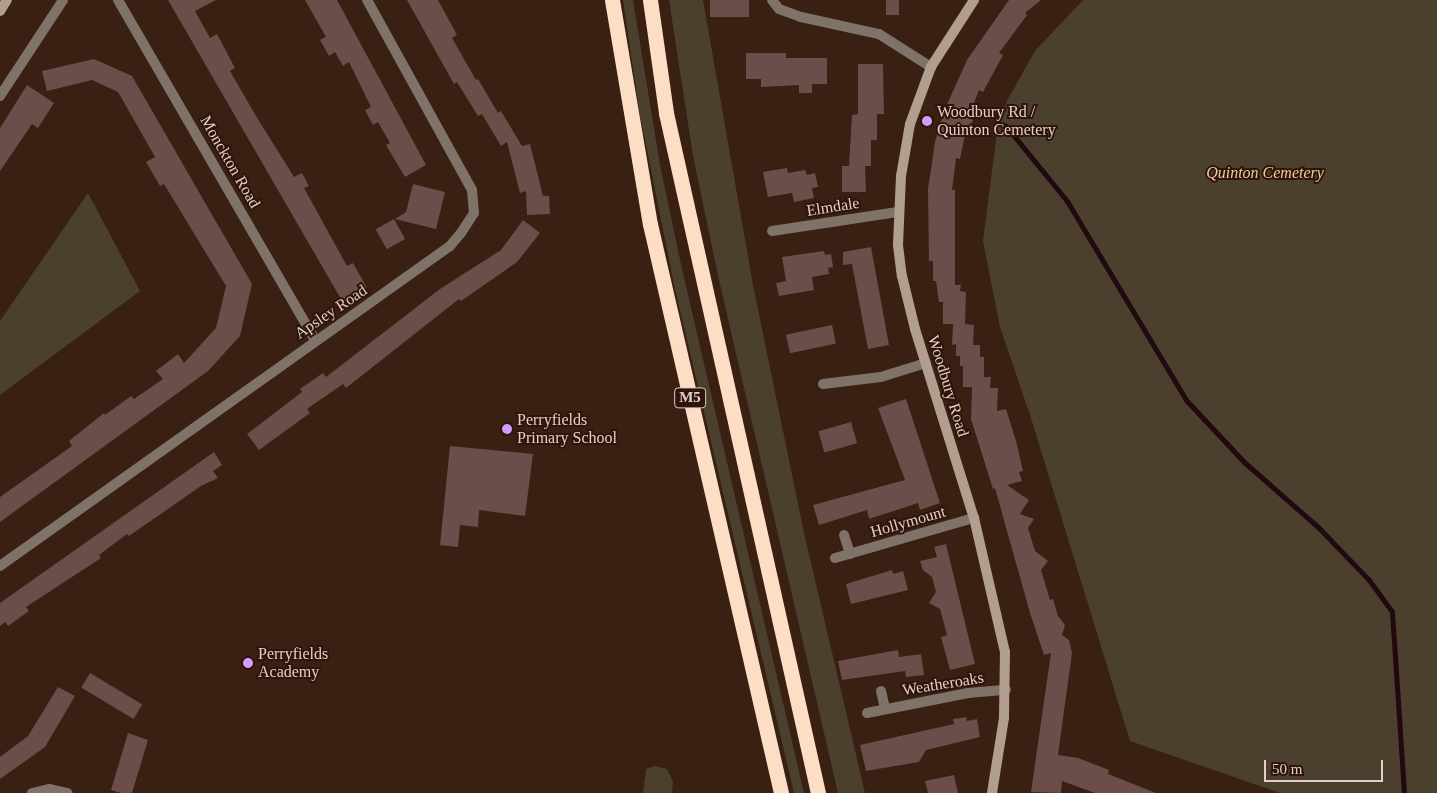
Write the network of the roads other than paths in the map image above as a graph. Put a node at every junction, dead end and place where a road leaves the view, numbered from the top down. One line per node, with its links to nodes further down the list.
1 (7, 0): 9 (street)
2 (63, 0): 11 (street)
3 (118, 0): 14 (street, Monckton Road)
4 (367, 0): 14 (street, Apsley Road)
5 (612, 0): 28 (highway, M5)
6 (650, 0): 29 (highway, M5)
7 (772, 0): 10 (street)
8 (974, 0): 10 (street, Woodbury Road)
9 (0, 11)
10 (931, 67): 12 (street, Woodbury Road)
11 (0, 96)
12 (898, 212): 13 (street, Elmdale); 15 (street, Woodbury Road)
13 (772, 231)
14 (315, 340): 21 (street, Apsley Road)
15 (926, 363): 16 (street); 17 (street, Woodbury Road)
16 (823, 384)
17 (974, 518): 19 (street, Hollymount); 22 (street, Woodbury Road)
18 (844, 535): 19 (street)
19 (850, 554): 20 (street, Hollymount)
20 (835, 558)
21 (0, 566)
22 (1006, 690): 24 (street, Weatheroaks); 30 (street, Woodbury Road)
23 (881, 691): 24 (street, Weatheroaks)
24 (885, 709): 25 (street, Weatheroaks)
25 (867, 713)
26 (32, 793): 27 (street)
27 (68, 793)
28 (781, 793)
29 (818, 793)
30 (992, 793)

